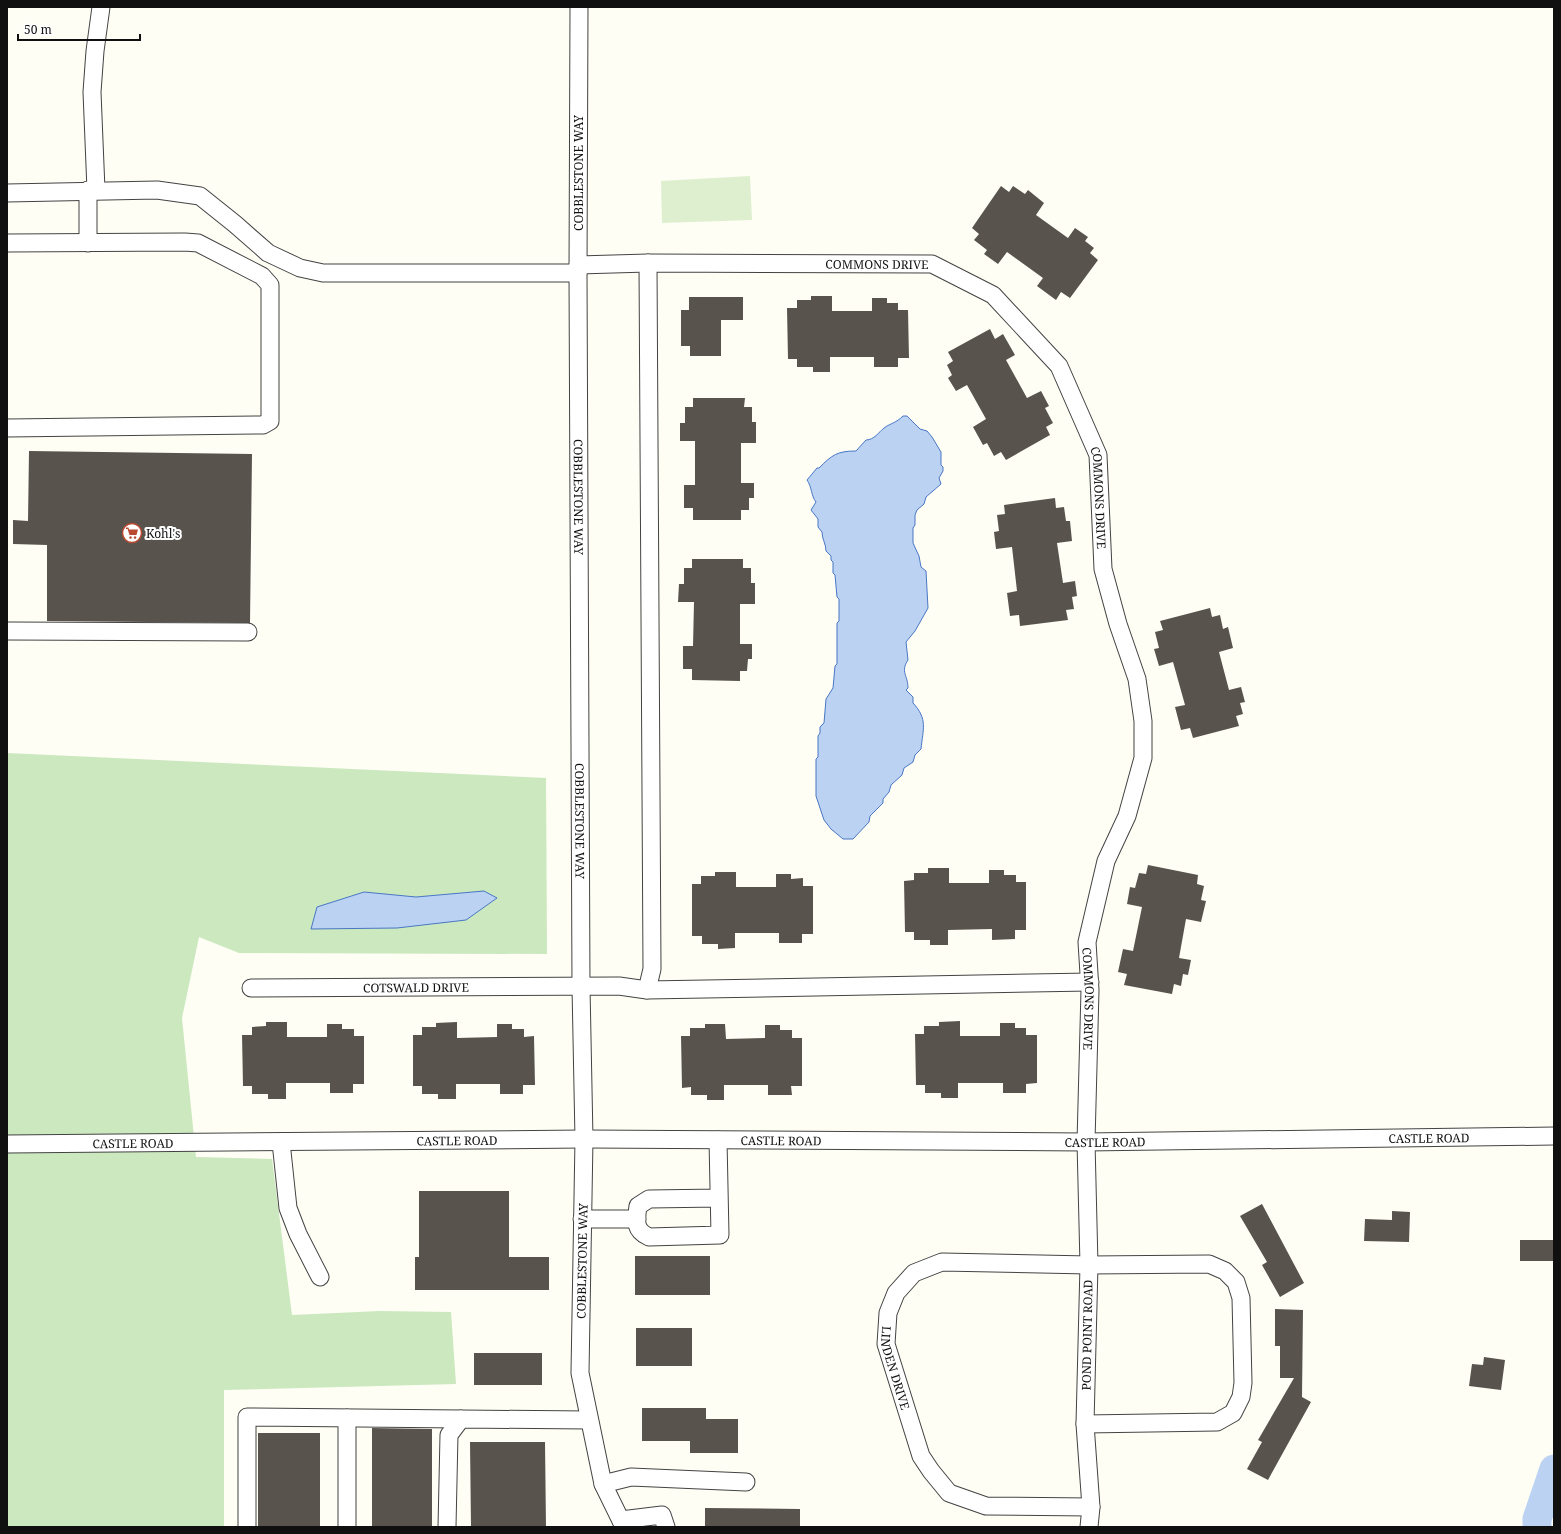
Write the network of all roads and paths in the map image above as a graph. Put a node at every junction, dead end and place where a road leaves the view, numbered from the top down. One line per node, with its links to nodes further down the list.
1 (101, 7): 3 (street)
2 (579, 7): 8 (street, COBBLESTONE WAY)
3 (92, 190): 4 (street, COMMONS DRIVE); 6 (street); 8 (street, COMMONS DRIVE)
4 (7, 193)
5 (7, 243): 6 (street)
6 (88, 243): 9 (street)
7 (648, 263): 8 (street, COMMONS DRIVE); 12 (street, COMMONS DRIVE); 15 (street)
8 (578, 269): 13 (street, COBBLESTONE WAY)
9 (7, 428)
10 (7, 631): 11 (street)
11 (248, 632)
12 (1090, 982): 15 (street); 20 (street, COMMONS DRIVE)
13 (581, 987): 14 (street, COTSWALD DRIVE); 15 (street); 17 (street, COBBLESTONE WAY)
14 (251, 988)
15 (647, 990)
16 (1554, 1136): 20 (street, CASTLE ROAD)
17 (584, 1139): 18 (street, CASTLE ROAD); 19 (street, CASTLE ROAD); 23 (street, COBBLESTONE WAY)
18 (718, 1140): 20 (street, CASTLE ROAD); 22 (street)
19 (282, 1142): 21 (street, CASTLE ROAD); 26 (street)
20 (1086, 1142): 25 (street, POND POINT ROAD)
21 (7, 1144)
22 (719, 1198): 24 (street); 24 (street)
23 (582, 1219): 24 (street); 29 (street, COBBLESTONE WAY)
24 (637, 1219)
25 (1089, 1265): 30 (street, POND POINT ROAD); 30 (street, LINDEN DRIVE); 33 (street, LINDEN DRIVE)
26 (320, 1277)
27 (347, 1418): 28 (street); 35 (street); 36 (street)
28 (461, 1419): 29 (street); 37 (street)
29 (590, 1420): 32 (street, COBBLESTONE WAY)
30 (1085, 1424): 33 (street, POND POINT ROAD)
31 (746, 1482): 32 (street)
32 (603, 1484): 34 (street, COBBLESTONE WAY)
33 (1091, 1507): 39 (street, POND POINT ROAD)
34 (622, 1524): 38 (street)
35 (246, 1527)
36 (347, 1527)
37 (447, 1527)
38 (666, 1527)
39 (1089, 1527)

